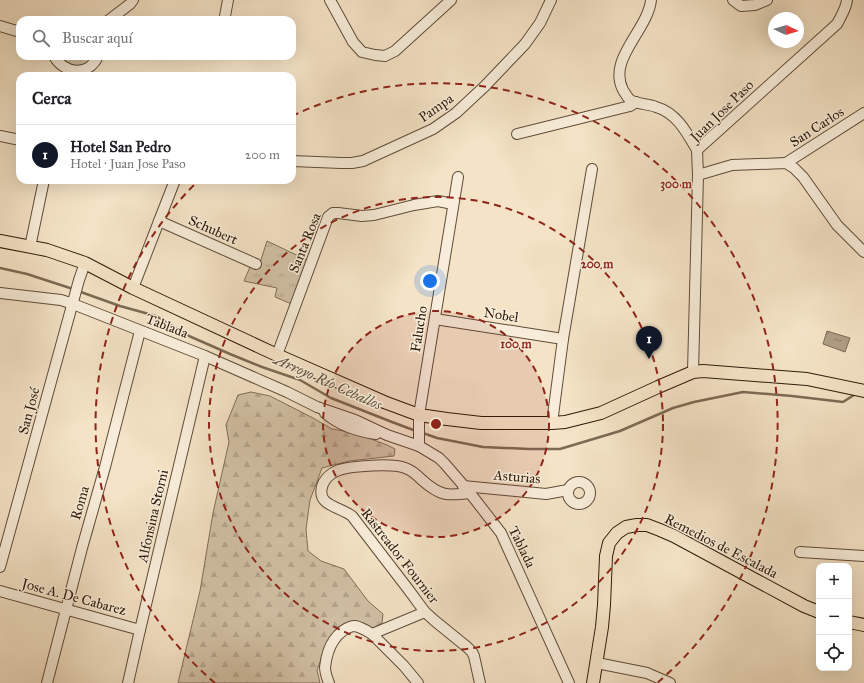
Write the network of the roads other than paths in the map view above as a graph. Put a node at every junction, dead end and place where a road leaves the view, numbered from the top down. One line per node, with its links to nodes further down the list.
1 (133, 0): 10 (street)
2 (228, 0): 11 (street)
3 (330, 0): 4 (street)
4 (451, 0)
5 (551, 0): 24 (street, Pampa)
6 (651, 0): 18 (street)
7 (733, 0): 8 (street)
8 (767, 0)
9 (847, 0): 23 (street, Juan Jose Paso)
10 (114, 16)
11 (226, 16)
12 (0, 26): 13 (street)
13 (16, 31)
14 (56, 60): 16 (street)
15 (95, 60): 17 (street)
16 (68, 72)
17 (74, 72)
18 (636, 102): 20 (street); 23 (street)
19 (864, 113): 25 (street, San Carlos)
20 (517, 134)
21 (0, 136): 22 (street)
22 (16, 139)
23 (697, 150): 27 (street, Juan Jose Paso)
24 (296, 161)
25 (786, 163): 27 (street); 35 (street)
26 (592, 170): 43 (street)
27 (698, 174): 46 (street, Juan Jose Paso)
28 (458, 177): 31 (street, Falucho)
29 (43, 184): 34 (street)
30 (173, 184): 32 (street)
31 (453, 204): 41 (street, Falucho); 44 (street, Santa Rosa)
32 (159, 221): 37 (street, Schubert); 38 (street)
33 (0, 241): 34 (main road)
34 (30, 246): 36 (main road)
35 (864, 252)
36 (85, 263): 38 (main road); 40 (street, San José)
37 (256, 264)
38 (134, 288): 44 (main road)
39 (0, 293): 40 (street, Tablada)
40 (74, 301): 42 (street, Tablada); 55 (street, San José)
41 (435, 319): 43 (street, Nobel); 48 (street, Falucho)
42 (140, 331): 45 (street, Tablada); 57 (street, Roma)
43 (563, 339): 49 (street)
44 (277, 355): 48 (main road)
45 (205, 356): 50 (street, Tablada); 62 (street, Alfonsina Storni)
46 (693, 372): 47 (main road); 49 (main road)
47 (858, 389)
48 (419, 420): 49 (main road); 50 (street)
49 (552, 423)
50 (419, 443): 51 (street, Tablada)
51 (467, 489): 52 (street, Asturias); 59 (street, Rastreador Fournier); 70 (street, Tablada)
52 (568, 490)
53 (800, 552): 54 (street)
54 (864, 556)
55 (0, 567)
56 (0, 592): 57 (street, Jose A. De Cabarez)
57 (66, 610): 62 (street, Jose A. De Cabarez); 65 (street, Roma)
58 (816, 611): 64 (main road, Remedios de Escalada)
59 (425, 612): 63 (street); 69 (street, Rastreador Fournier)
60 (852, 623): 61 (main road)
61 (864, 625)
62 (140, 630): 66 (street, Alfonsina Storni)
63 (372, 634): 67 (street); 68 (street)
64 (597, 663): 71 (main road, Remedios de Escalada); 72 (street)
65 (47, 683)
66 (128, 683)
67 (329, 683)
68 (418, 683)
69 (480, 683)
70 (569, 683)
71 (593, 683)
72 (670, 683)

